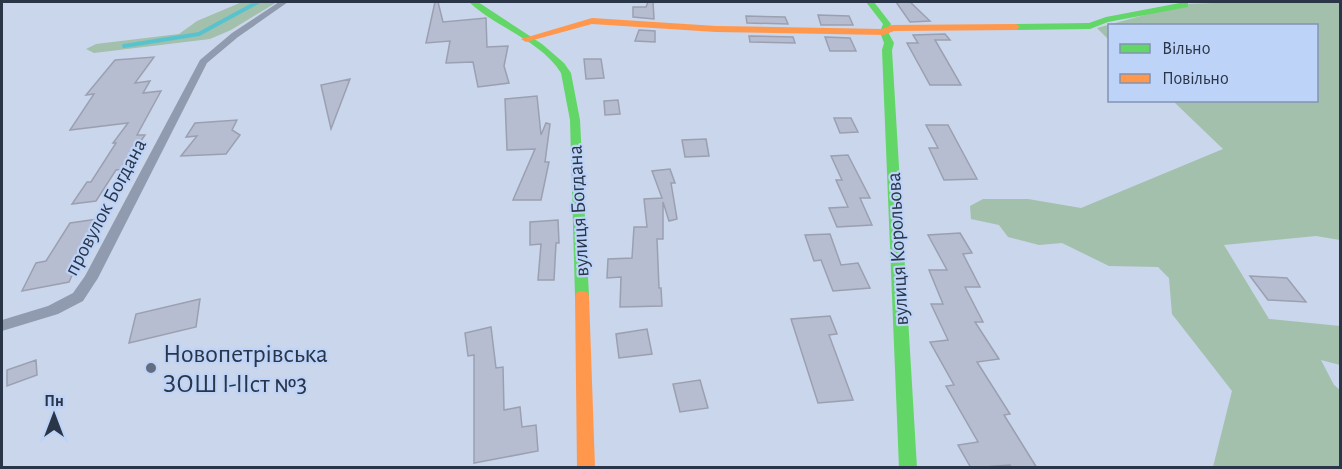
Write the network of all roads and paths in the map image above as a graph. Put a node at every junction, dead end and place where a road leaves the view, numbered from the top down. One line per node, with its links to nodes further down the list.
1 (284, 2): 7 (street, провулок Богдана)
2 (473, 2): 6 (street, вулиця Богдана)
3 (870, 2): 5 (street, вулиця Корольова)
4 (1182, 3): 5 (street)
5 (884, 32): 6 (street); 9 (street, вулиця Корольова)
6 (526, 39): 8 (street, вулиця Богдана)
7 (2, 326)
8 (586, 468)
9 (908, 468)

